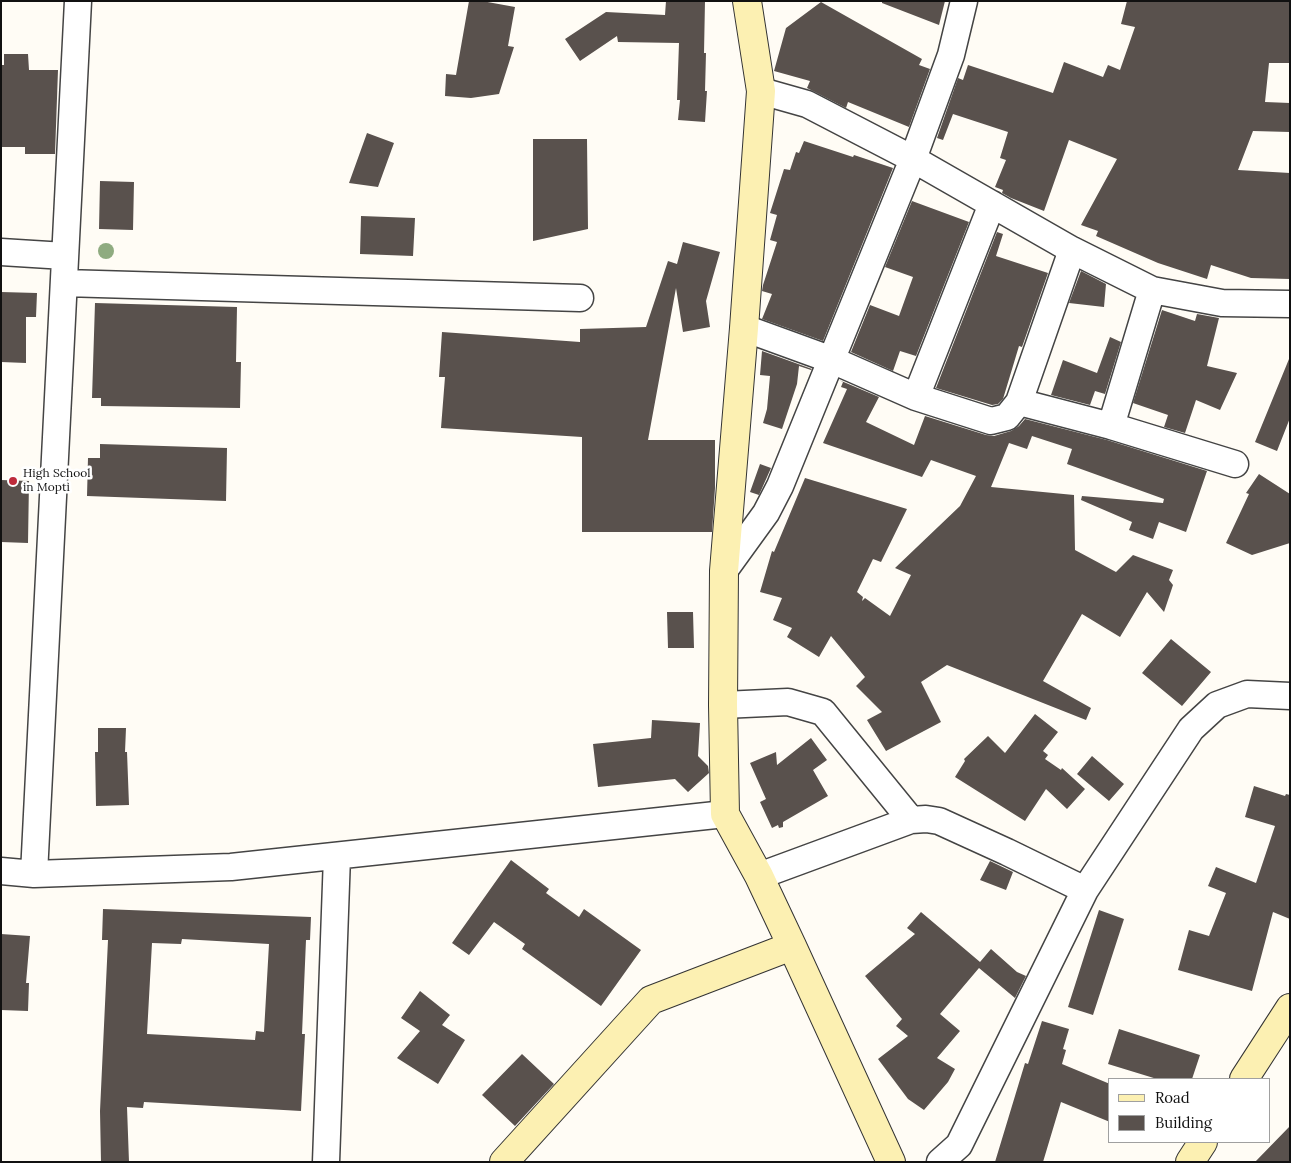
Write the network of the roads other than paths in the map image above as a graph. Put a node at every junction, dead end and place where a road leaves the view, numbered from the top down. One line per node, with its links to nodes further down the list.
1 (78, 1): 9 (street)
2 (747, 1): 4 (street)
3 (964, 1): 5 (street)
4 (760, 90): 5 (street); 14 (street)
5 (914, 159): 6 (street); 15 (street)
6 (992, 204): 7 (street); 16 (street)
7 (1072, 250): 11 (street); 17 (street)
8 (1, 252): 9 (street)
9 (65, 256): 10 (street)
10 (64, 283): 12 (street); 27 (street)
11 (1152, 290): 13 (street); 18 (street)
12 (580, 298)
13 (1290, 304)
14 (744, 328): 15 (street); 20 (street)
15 (832, 360): 16 (street); 20 (street)
16 (916, 397): 17 (street)
17 (1019, 402): 18 (street)
18 (1111, 426): 19 (street)
19 (1235, 464)
20 (724, 571): 22 (street)
21 (1290, 696): 29 (street)
22 (723, 706): 23 (street); 24 (street)
23 (724, 814): 25 (street); 28 (street)
24 (911, 820): 28 (street); 29 (street)
25 (337, 856): 27 (street); 34 (street)
26 (1, 871): 27 (street)
27 (34, 874)
28 (759, 876): 30 (street)
29 (1085, 890): 37 (street)
30 (792, 946): 35 (street); 36 (street)
31 (1290, 1008): 32 (street)
32 (1245, 1078)
33 (1202, 1143): 38 (street)
34 (326, 1162)
35 (504, 1162)
36 (891, 1162)
37 (940, 1162)
38 (1190, 1162)

